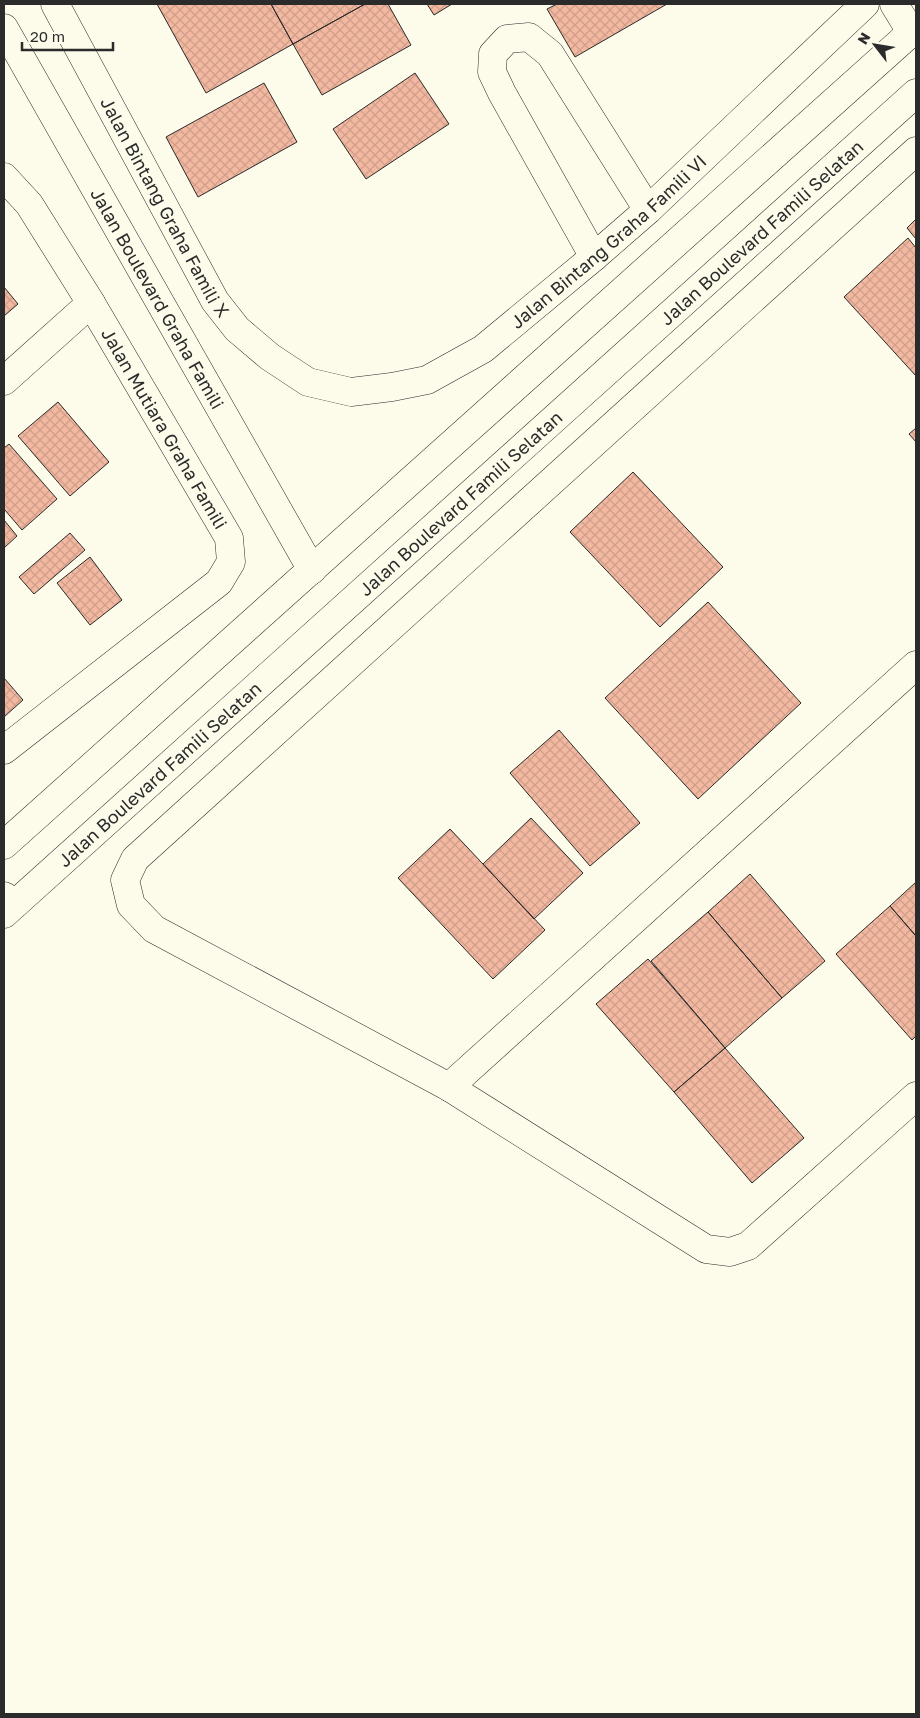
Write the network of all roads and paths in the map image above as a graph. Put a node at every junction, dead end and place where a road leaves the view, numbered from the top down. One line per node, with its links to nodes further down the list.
1 (865, 4): 9 (street, Jalan Bintang Graha Famili VI)
2 (894, 4): 5 (street)
3 (64, 7): 13 (street, Jalan Bintang Graha Famili X)
4 (4, 28): 14 (street, Jalan Boulevard Graha Famili)
5 (914, 30): 14 (street)
6 (916, 94): 18 (street, Jalan Boulevard Famili Selatan)
7 (916, 152): 19 (street)
8 (4, 177): 11 (street, Jalan Mutiara Graha Famili)
9 (648, 210): 10 (street, Jalan Bintang Graha Famili VI); 10 (street)
10 (594, 258): 13 (street, Jalan Bintang Graha Famili VI)
11 (91, 303): 12 (street); 16 (street, Jalan Mutiara Graha Famili)
12 (4, 381)
13 (308, 382)
14 (312, 570): 17 (street)
15 (916, 665): 19 (street)
16 (4, 750)
17 (4, 845)
18 (8, 904)
19 (449, 1087): 20 (street)
20 (916, 1096)

